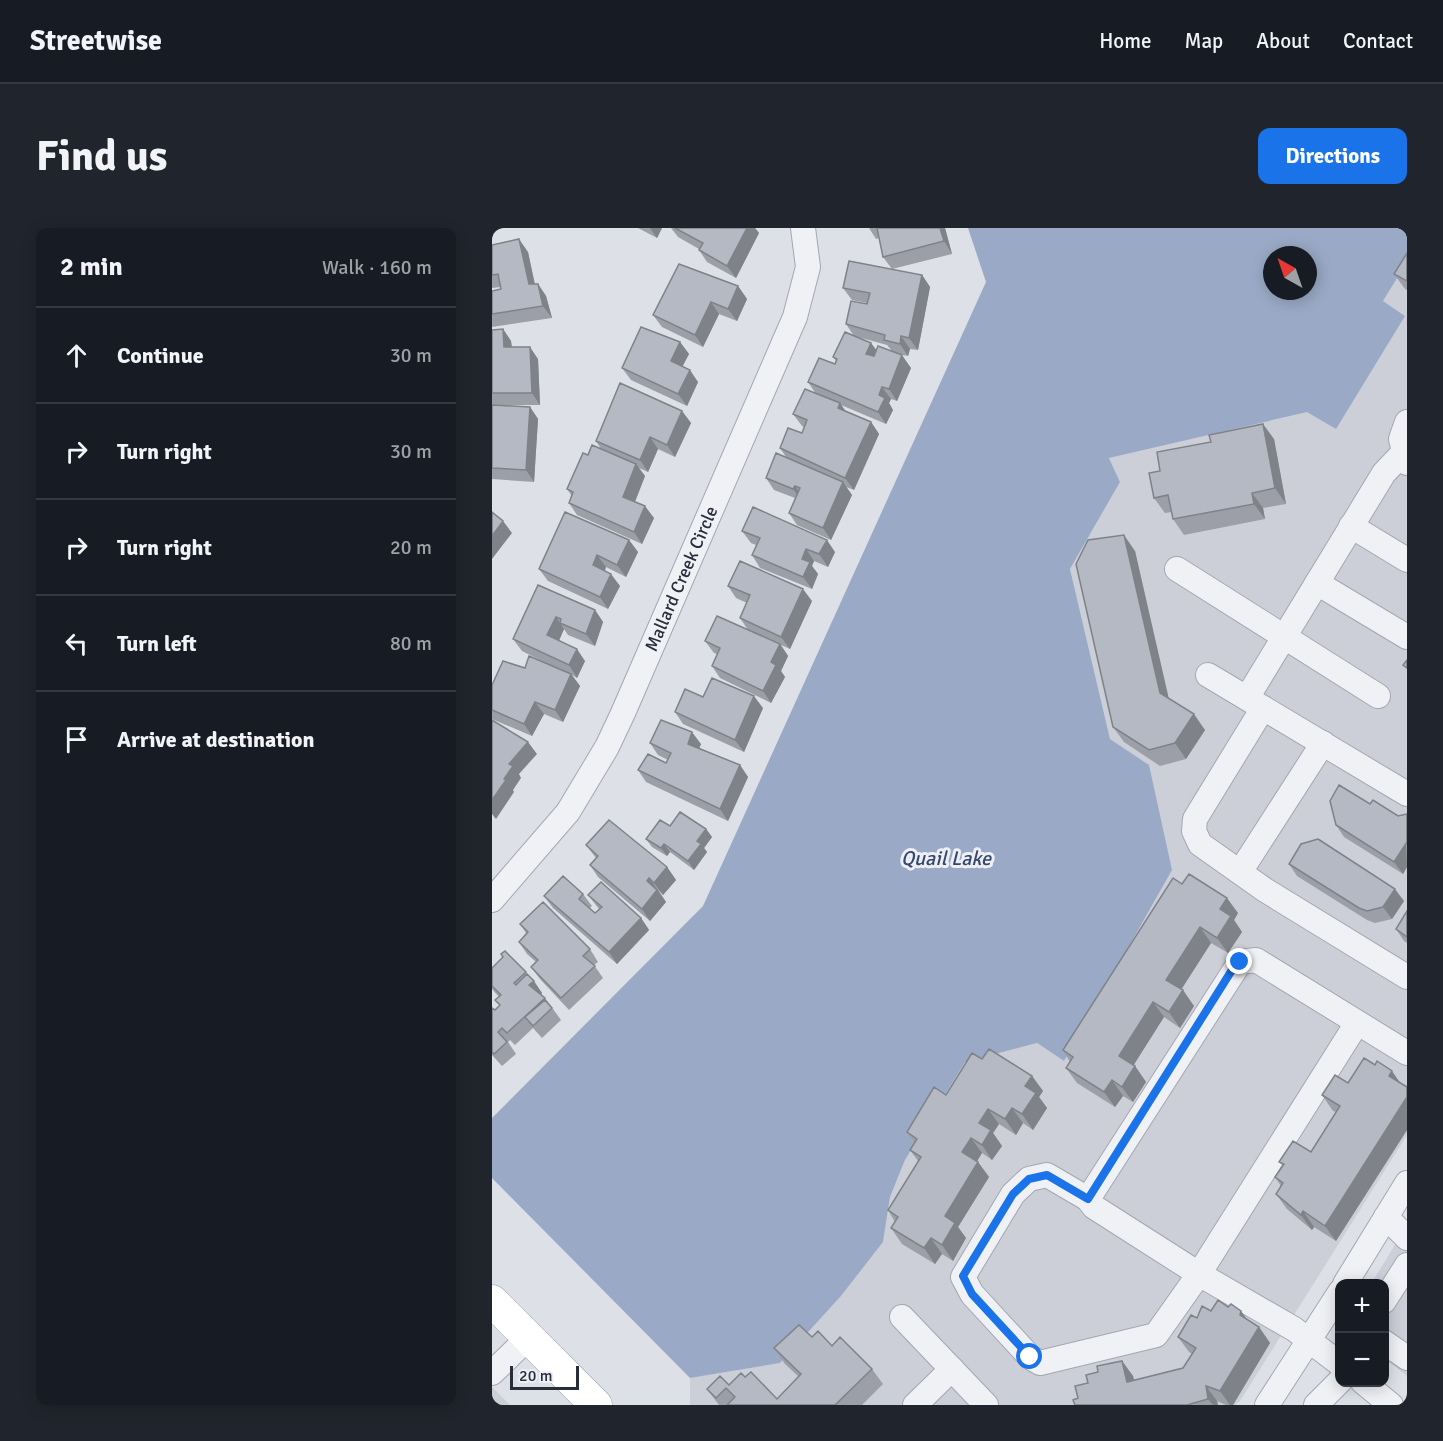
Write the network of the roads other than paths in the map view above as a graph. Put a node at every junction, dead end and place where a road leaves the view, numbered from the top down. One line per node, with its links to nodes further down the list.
1 (803, 228): 16 (street, Mallard Creek Circle)
2 (1407, 422): 3 (street)
3 (1405, 458): 4 (street)
4 (1351, 526): 5 (street); 7 (street)
5 (1407, 560)
6 (1177, 569): 8 (street)
7 (1317, 583): 8 (street); 9 (street)
8 (1284, 637): 11 (street); 12 (street)
9 (1407, 637)
10 (1208, 675): 12 (street)
11 (1378, 696)
12 (1255, 703): 13 (street); 15 (street)
13 (1323, 743): 14 (street); 15 (street)
14 (1407, 794)
15 (1240, 872): 17 (street)
16 (492, 900)
17 (1407, 977)
18 (1357, 1023): 19 (street); 21 (street); 25 (street)
19 (1407, 1053)
20 (1407, 1183): 22 (street)
21 (1088, 1199): 25 (street); 25 (street)
22 (1386, 1216): 23 (street); 26 (street)
23 (1407, 1238)
24 (1407, 1265): 27 (street)
25 (1199, 1274): 32 (street)
26 (1348, 1279)
27 (1389, 1293)
28 (1335, 1300): 32 (street)
29 (492, 1301): 31 (main road)
30 (902, 1317): 36 (street)
31 (528, 1338): 37 (street); 40 (main road)
32 (1310, 1340): 35 (street); 43 (street)
33 (1389, 1345): 34 (street)
34 (1407, 1358)
35 (1335, 1360)
36 (952, 1368): 41 (street); 42 (street)
37 (492, 1373)
38 (1335, 1386): 44 (street)
39 (1368, 1387): 45 (street)
40 (596, 1405)
41 (915, 1405)
42 (986, 1405)
43 (1267, 1405)
44 (1316, 1405)
45 (1392, 1405)

